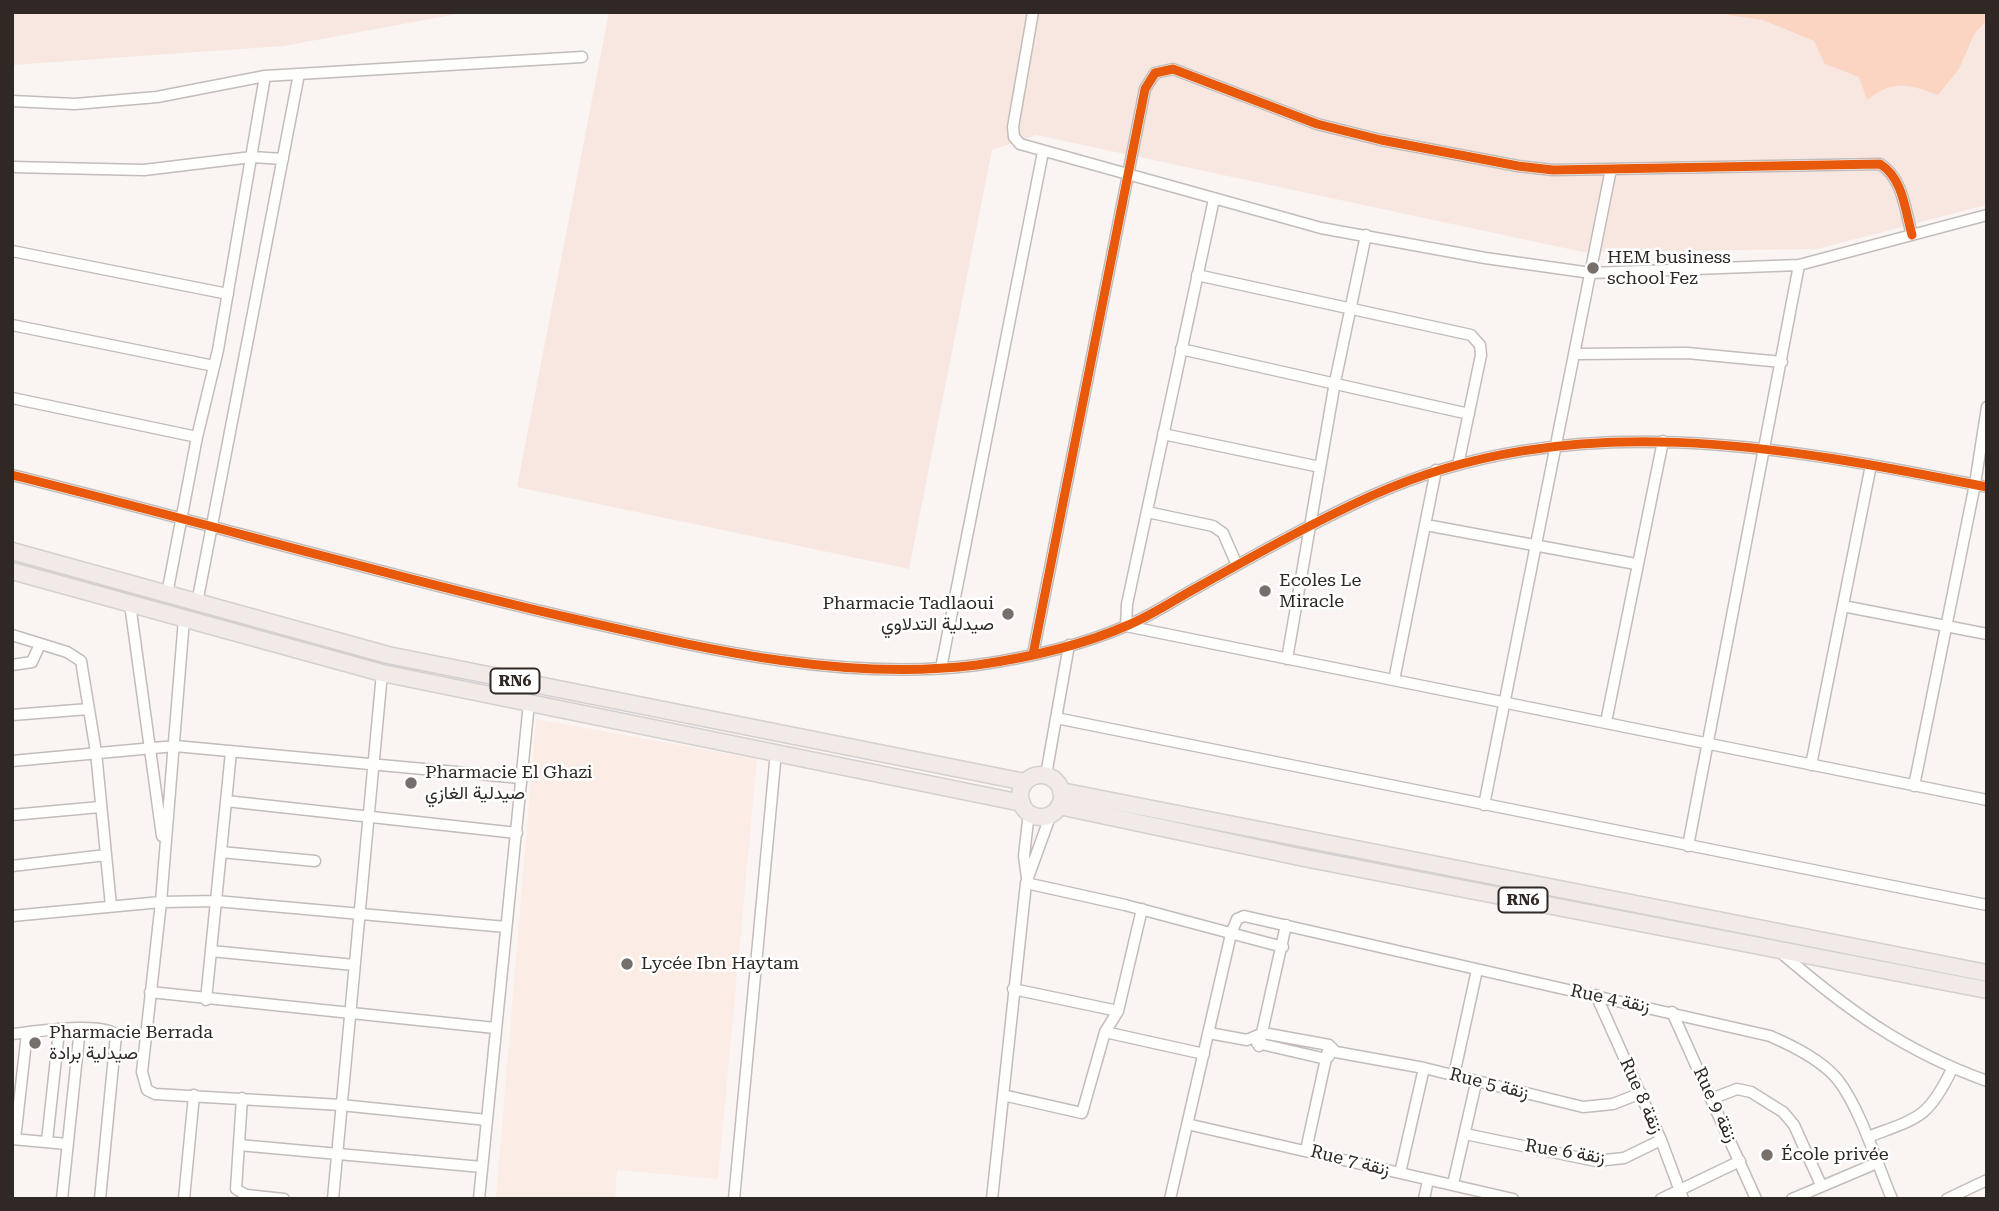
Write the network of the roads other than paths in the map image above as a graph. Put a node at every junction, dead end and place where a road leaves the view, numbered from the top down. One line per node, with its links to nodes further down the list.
1 (1033, 12): 6 (street)
2 (582, 57): 3 (street)
3 (299, 74): 4 (street); 8 (street)
4 (265, 76): 5 (street); 7 (street)
5 (12, 102)
6 (1043, 152): 11 (street); 67 (street)
7 (253, 158): 8 (street); 9 (street); 20 (street)
8 (284, 159): 45 (street)
9 (12, 167)
10 (1611, 169): 11 (street); 15 (street); 18 (street)
11 (1129, 175): 12 (street); 64 (street)
12 (1214, 199): 14 (street); 19 (street)
13 (1987, 215): 15 (street)
14 (1366, 235): 18 (street); 21 (street)
15 (1912, 235): 17 (street)
16 (12, 251): 20 (street)
17 (1799, 265): 18 (street); 25 (street)
18 (1591, 273): 24 (street)
19 (1197, 275): 21 (street); 23 (street)
20 (228, 294): 26 (street)
21 (1351, 307): 27 (street); 30 (street)
22 (12, 326): 26 (street)
23 (1181, 349): 27 (street); 31 (street)
24 (1575, 354): 25 (street); 34 (street)
25 (1782, 362): 35 (street)
26 (214, 366): 32 (street)
27 (1335, 382): 30 (street); 38 (street)
28 (12, 398): 32 (street)
29 (1987, 407): 41 (street)
30 (1468, 414): 36 (street)
31 (1163, 434): 38 (street); 43 (street)
32 (197, 437): 44 (street)
33 (1663, 441): 34 (street); 35 (street); 50 (street)
34 (1556, 444): 36 (street); 48 (street)
35 (1765, 448): 37 (street); 76 (street)
36 (1458, 465): 39 (street)
37 (1871, 465): 41 (street); 56 (street)
38 (1320, 467): 46 (street)
39 (1436, 470): 46 (street); 47 (street)
40 (12, 475): 44 (street)
41 (1975, 484): 42 (street); 59 (street)
42 (1987, 486)
43 (1147, 512): 51 (street); 58 (street)
44 (181, 517): 45 (street); 53 (street)
45 (211, 525): 54 (street); 67 (street)
46 (1311, 525): 51 (street); 65 (street)
47 (1426, 525): 48 (street); 69 (street)
48 (1534, 547): 50 (street); 70 (street)
49 (12, 551): 53 (main road, RN6)
50 (1636, 564): 75 (street)
51 (1237, 565): 58 (street)
52 (12, 571): 55 (main road, RN6)
53 (167, 594): 54 (main road, RN6)
54 (197, 603): 87 (main road, RN6)
55 (130, 604): 57 (main road, RN6); 78 (street)
56 (1843, 607): 59 (street); 84 (street)
57 (184, 619): 68 (main road, RN6); 77 (street)
58 (1126, 626): 63 (street); 65 (street)
59 (1944, 626): 60 (street); 88 (street)
60 (1987, 634)
61 (12, 635): 62 (street)
62 (40, 644): 66 (street); 72 (street)
63 (1069, 645): 64 (street); 74 (street)
64 (1032, 654): 67 (street)
65 (1287, 659): 69 (street)
66 (12, 665)
67 (941, 668)
68 (383, 673): 71 (main road, RN6); 83 (street)
69 (1394, 680): 70 (street)
70 (1503, 700): 75 (street); 92 (street)
71 (529, 703): 81 (main road, RN6); 86 (street)
72 (89, 709): 73 (street); 79 (street)
73 (12, 715)
74 (1056, 718): 85 (street); 92 (street)
75 (1606, 722): 76 (street)
76 (1707, 743): 84 (street); 98 (street)
77 (175, 746): 78 (street); 80 (street); 99 (street)
78 (148, 747): 79 (street); 99 (street)
79 (96, 752): 82 (street); 93 (street)
80 (231, 752): 83 (street); 90 (street)
81 (776, 752): 94 (main road, RN6); 179 (street)
82 (12, 761)
83 (374, 765): 86 (street); 96 (street)
84 (1811, 765): 88 (street)
85 (1046, 775): 87 (main road, RN6); 91 (main road)
86 (521, 778): 97 (street)
87 (1025, 782): 94 (main road)
88 (1914, 786): 89 (street)
89 (1987, 800)
90 (226, 801): 96 (street); 100 (street)
91 (1057, 803): 94 (main road, RN6); 104 (street); 117 (main road, RN6); 120 (main road, RN6)
92 (1484, 806): 98 (street)
93 (100, 807): 95 (street); 101 (street)
94 (1026, 808): 104 (street)
95 (12, 815)
96 (369, 816): 97 (street); 110 (street)
97 (517, 833): 113 (street)
98 (1688, 846): 107 (street)
99 (164, 850): 106 (street)
100 (221, 852): 102 (street); 105 (street)
101 (106, 855): 103 (street); 108 (street)
102 (315, 861)
103 (12, 866)
104 (1027, 881): 109 (street); 121 (street)
105 (216, 901): 106 (street); 110 (street); 116 (street)
106 (161, 902): 108 (street); 123 (street)
107 (1987, 905)
108 (111, 906): 111 (street)
109 (1142, 909): 114 (street); 126 (street)
110 (359, 913): 113 (street); 118 (street)
111 (12, 916)
112 (1286, 925): 114 (street, Rue 4 زنقة); 115 (street); 119 (street, Rue 4 زنقة)
113 (506, 928): 130 (street)
114 (1231, 934): 115 (street); 136 (street)
115 (1283, 947): 134 (street)
116 (211, 951): 118 (street); 125 (street)
117 (1778, 951): 122 (main road, RN6); 142 (street)
118 (354, 965): 128 (street)
119 (1477, 970): 124 (street, Rue 4 زنقة); 143 (street)
120 (1987, 973)
121 (1013, 989): 126 (street); 148 (street)
122 (1987, 989)
123 (150, 992): 125 (street); 149 (street)
124 (1596, 995): 127 (street, Rue 4 زنقة); 147 (street, Rue 8 زنقة)
125 (206, 1000): 128 (street)
126 (1118, 1011): 132 (street)
127 (1672, 1012): 151 (street, Rue 9 زنقة); 156 (street, Rue 4 زنقة)
128 (349, 1013): 130 (street); 152 (street)
129 (80, 1028): 131 (street); 160 (street); 174 (street)
130 (495, 1028): 153 (street)
131 (58, 1031): 133 (street); 159 (street)
132 (1105, 1032): 139 (street); 148 (street)
133 (27, 1033): 135 (street); 146 (street)
134 (1263, 1033): 137 (street); 138 (street, Rue 5 زنقة)
135 (12, 1034)
136 (1209, 1034): 137 (street); 139 (street)
137 (1256, 1042): 140 (street)
138 (1332, 1048): 140 (street); 141 (street, Rue 5 زنقة)
139 (1204, 1054): 154 (street)
140 (1325, 1059): 162 (street)
141 (1424, 1068): 143 (street, Rue 5 زنقة); 167 (street)
142 (1952, 1069): 144 (street); 156 (street)
143 (1454, 1076): 145 (street, Rue 5 زنقة)
144 (1987, 1081)
145 (1476, 1083): 147 (street, Rue 5 زنقة); 155 (street)
146 (17, 1092): 157 (street)
147 (1641, 1093): 158 (street, Rue 8 زنقة)
148 (1003, 1095): 180 (street)
149 (194, 1096): 150 (street); 175 (street)
150 (243, 1098): 152 (street); 161 (street)
151 (1711, 1098): 164 (street, Rue 9 زنقة); 171 (street)
152 (341, 1105): 153 (street); 163 (street)
153 (487, 1120): 166 (street)
154 (1187, 1124): 162 (street, Rue 7 زنقة); 181 (street)
155 (1465, 1133): 158 (street, Rue 6 زنقة); 170 (street)
156 (1868, 1138): 165 (street, Rue 4 زنقة)
157 (14, 1139): 159 (street)
158 (1661, 1140): 172 (street, Rue 8 زنقة)
159 (47, 1141): 160 (street)
160 (67, 1144): 173 (street)
161 (239, 1145): 163 (street); 176 (street)
162 (1306, 1150): 167 (street, Rue 7 زنقة)
163 (337, 1154): 166 (street); 177 (street)
164 (1740, 1161): 172 (street); 185 (street, Rue 9 زنقة)
165 (1877, 1163): 171 (street); 187 (street, Rue 4 زنقة)
166 (482, 1167): 178 (street)
167 (1400, 1173): 168 (street, Rue 7 زنقة)
168 (1428, 1180): 170 (street, Rue 7 زنقة); 182 (street)
169 (1987, 1180): 188 (street)
170 (1453, 1184): 183 (street, Rue 7 زنقة)
171 (1821, 1185): 186 (street)
172 (1682, 1194): 184 (street)
173 (62, 1199)
174 (100, 1199)
175 (184, 1199)
176 (284, 1199)
177 (333, 1199)
178 (479, 1199)
179 (734, 1199)
180 (992, 1199)
181 (1170, 1199)
182 (1424, 1199)
183 (1513, 1199)
184 (1661, 1199)
185 (1756, 1199)
186 (1792, 1199)
187 (1892, 1199)
188 (1947, 1199)

